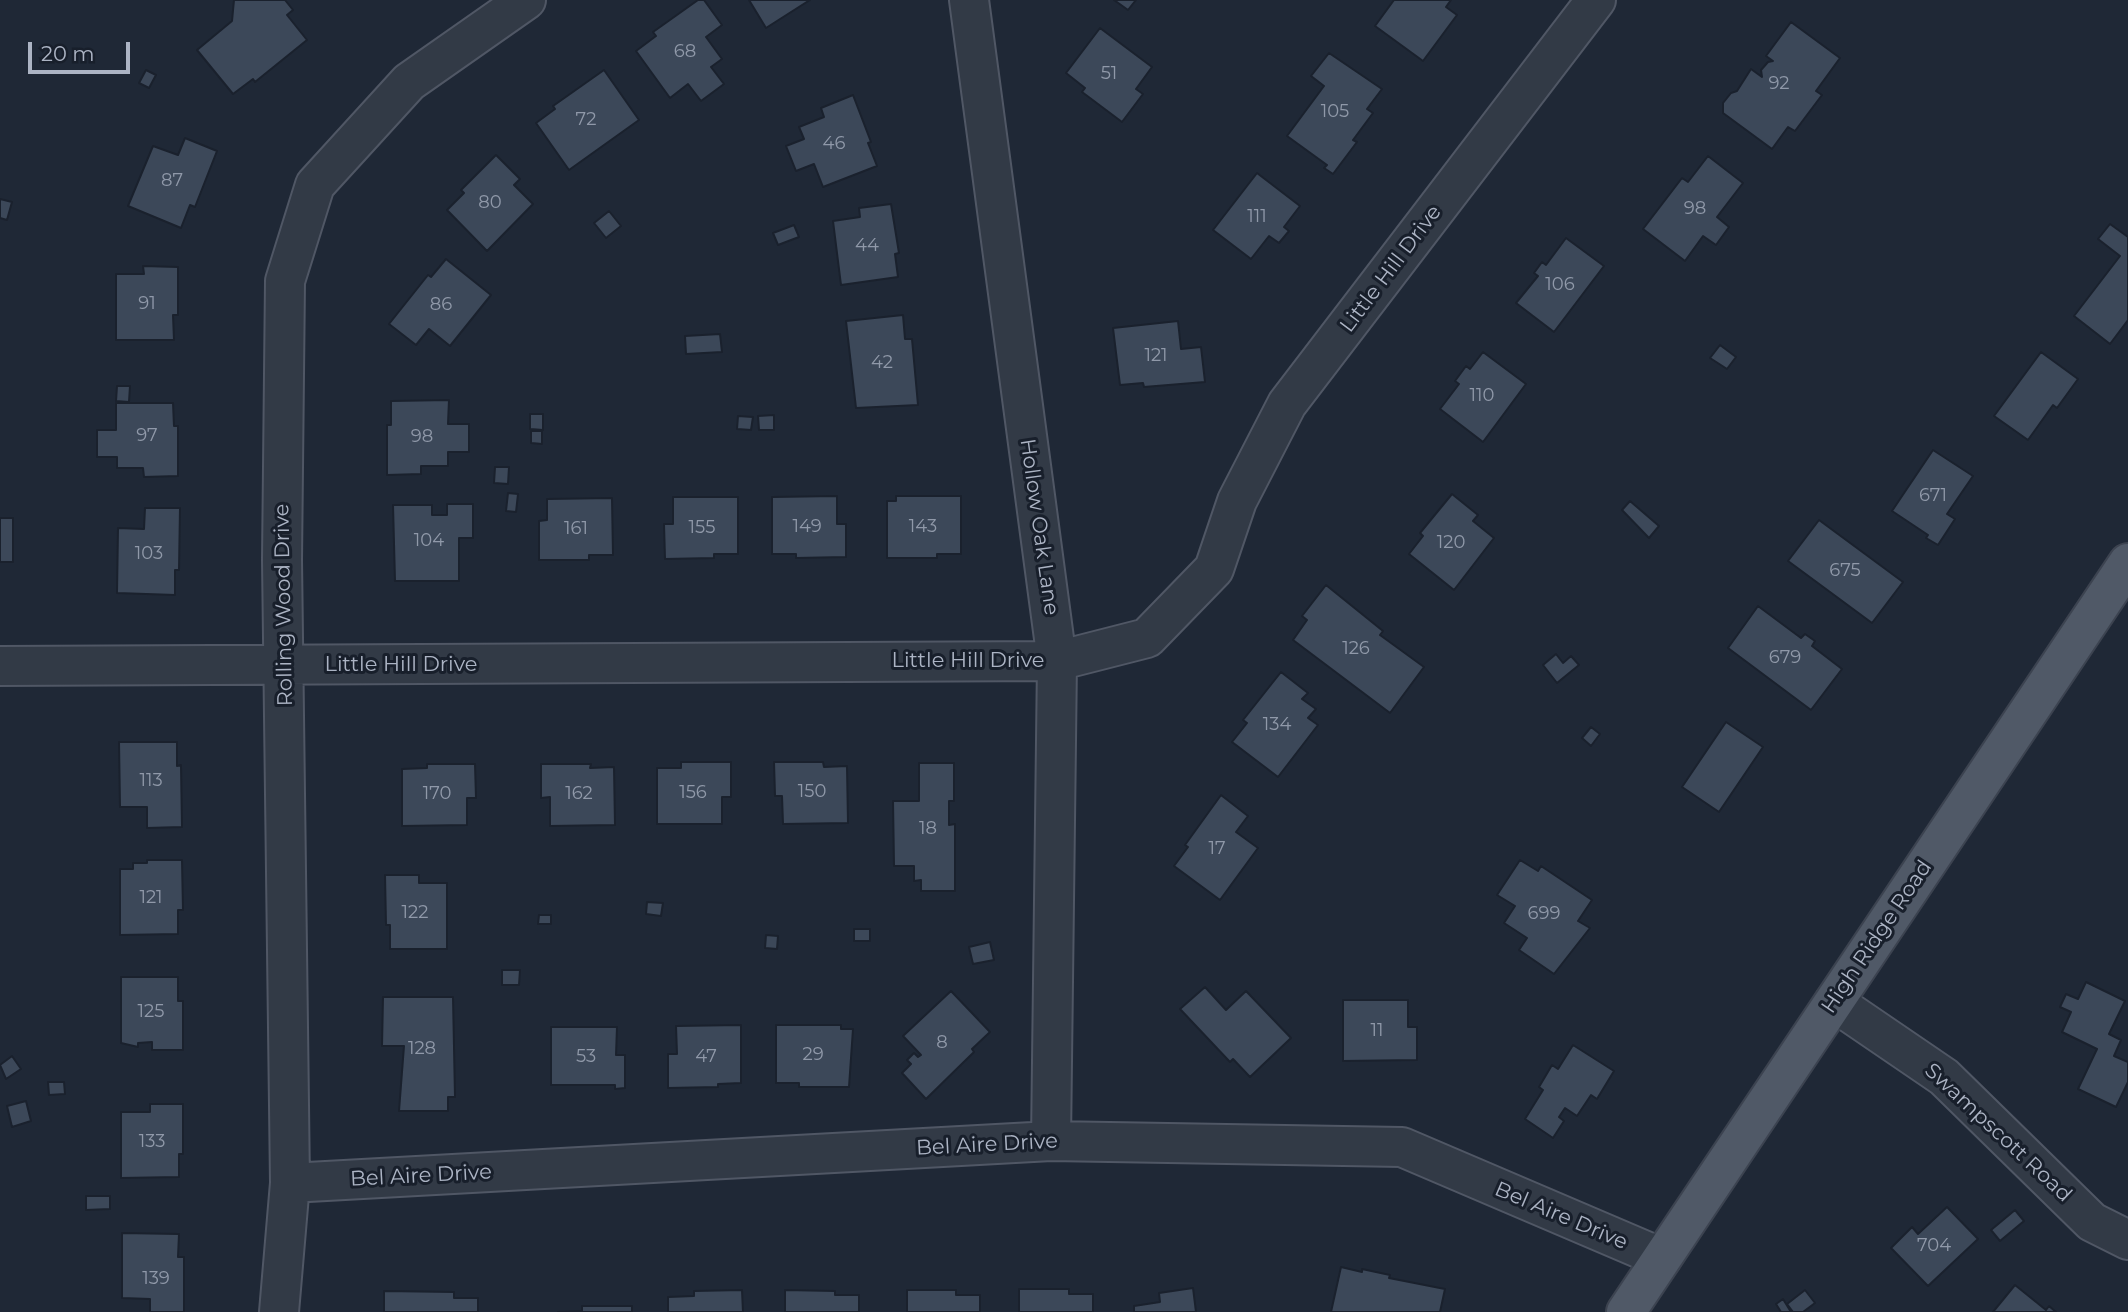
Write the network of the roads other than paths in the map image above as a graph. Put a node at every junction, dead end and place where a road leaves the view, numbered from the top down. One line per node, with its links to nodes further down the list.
1 (526, 0): 6 (street, Rolling Wood Drive)
2 (969, 0): 5 (street, Hollow Oak Lane)
3 (1596, 0): 5 (street, Little Hill Drive)
4 (2128, 563): 8 (main road, High Ridge Road)
5 (1058, 661): 6 (street, Little Hill Drive); 9 (street, Hollow Oak Lane)
6 (286, 665): 7 (street, Little Hill Drive); 10 (street, Rolling Wood Drive)
7 (0, 666)
8 (1834, 1002): 11 (street, Swampscott Road); 12 (main road, High Ridge Road)
9 (1051, 1141): 10 (street, Bel Aire Drive); 12 (street, Bel Aire Drive)
10 (290, 1183): 13 (street, Rolling Wood Drive)
11 (2128, 1240)
12 (1662, 1258): 14 (main road, High Ridge Road)
13 (279, 1312)
14 (1626, 1312)

